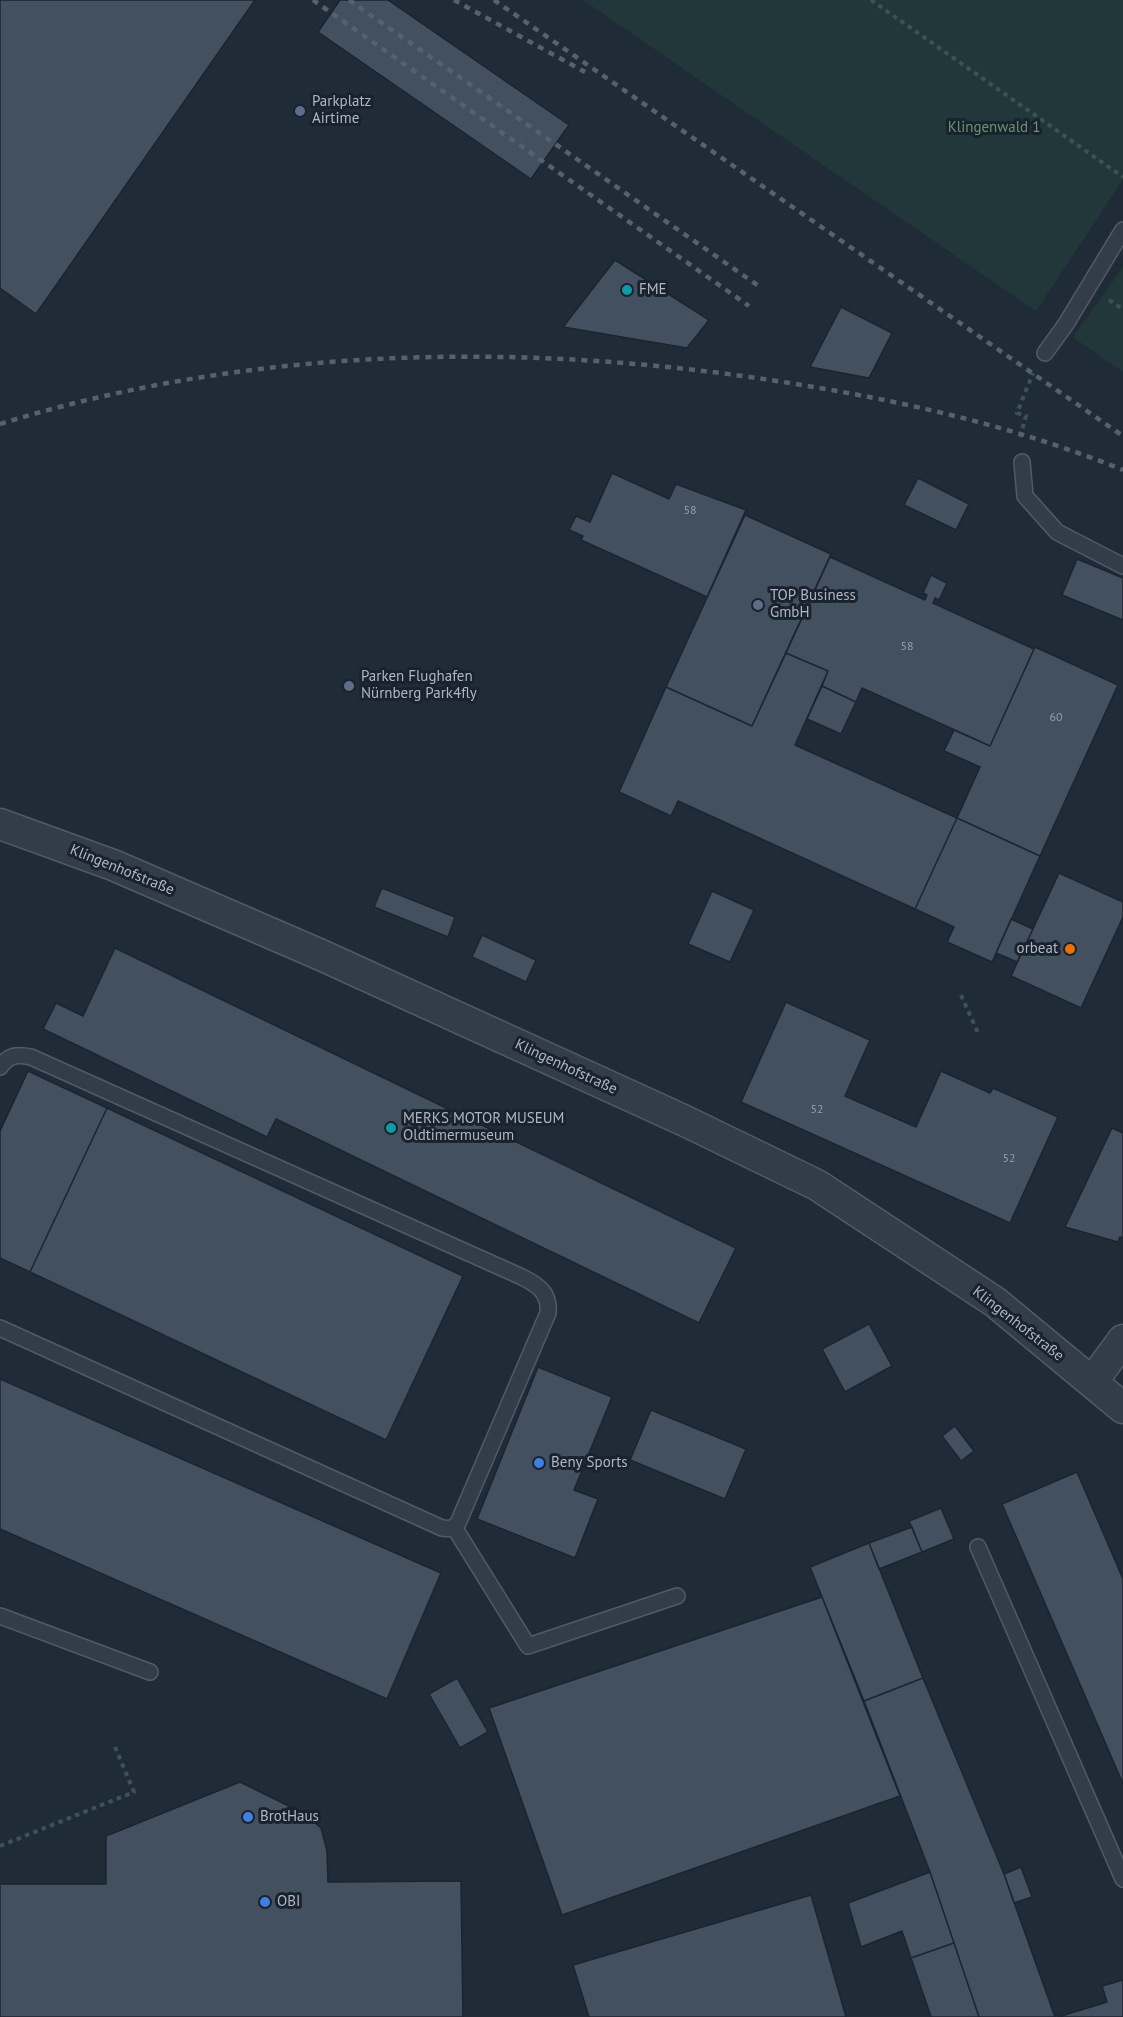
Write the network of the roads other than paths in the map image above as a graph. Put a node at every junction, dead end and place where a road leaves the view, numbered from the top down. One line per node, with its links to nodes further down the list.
1 (1123, 230): 2 (lane)
2 (1045, 354)
3 (1022, 462): 4 (lane)
4 (1123, 566)
5 (0, 824): 9 (street, Klingenhofstraße)
6 (0, 1067): 11 (lane)
7 (0, 1328): 11 (lane)
8 (1123, 1340): 9 (street)
9 (1092, 1382): 10 (street, Klingenhofstraße)
10 (1123, 1408)
11 (454, 1527): 13 (lane)
12 (978, 1547): 16 (lane)
13 (677, 1596)
14 (0, 1616): 15 (lane)
15 (150, 1672)
16 (1123, 1879)

